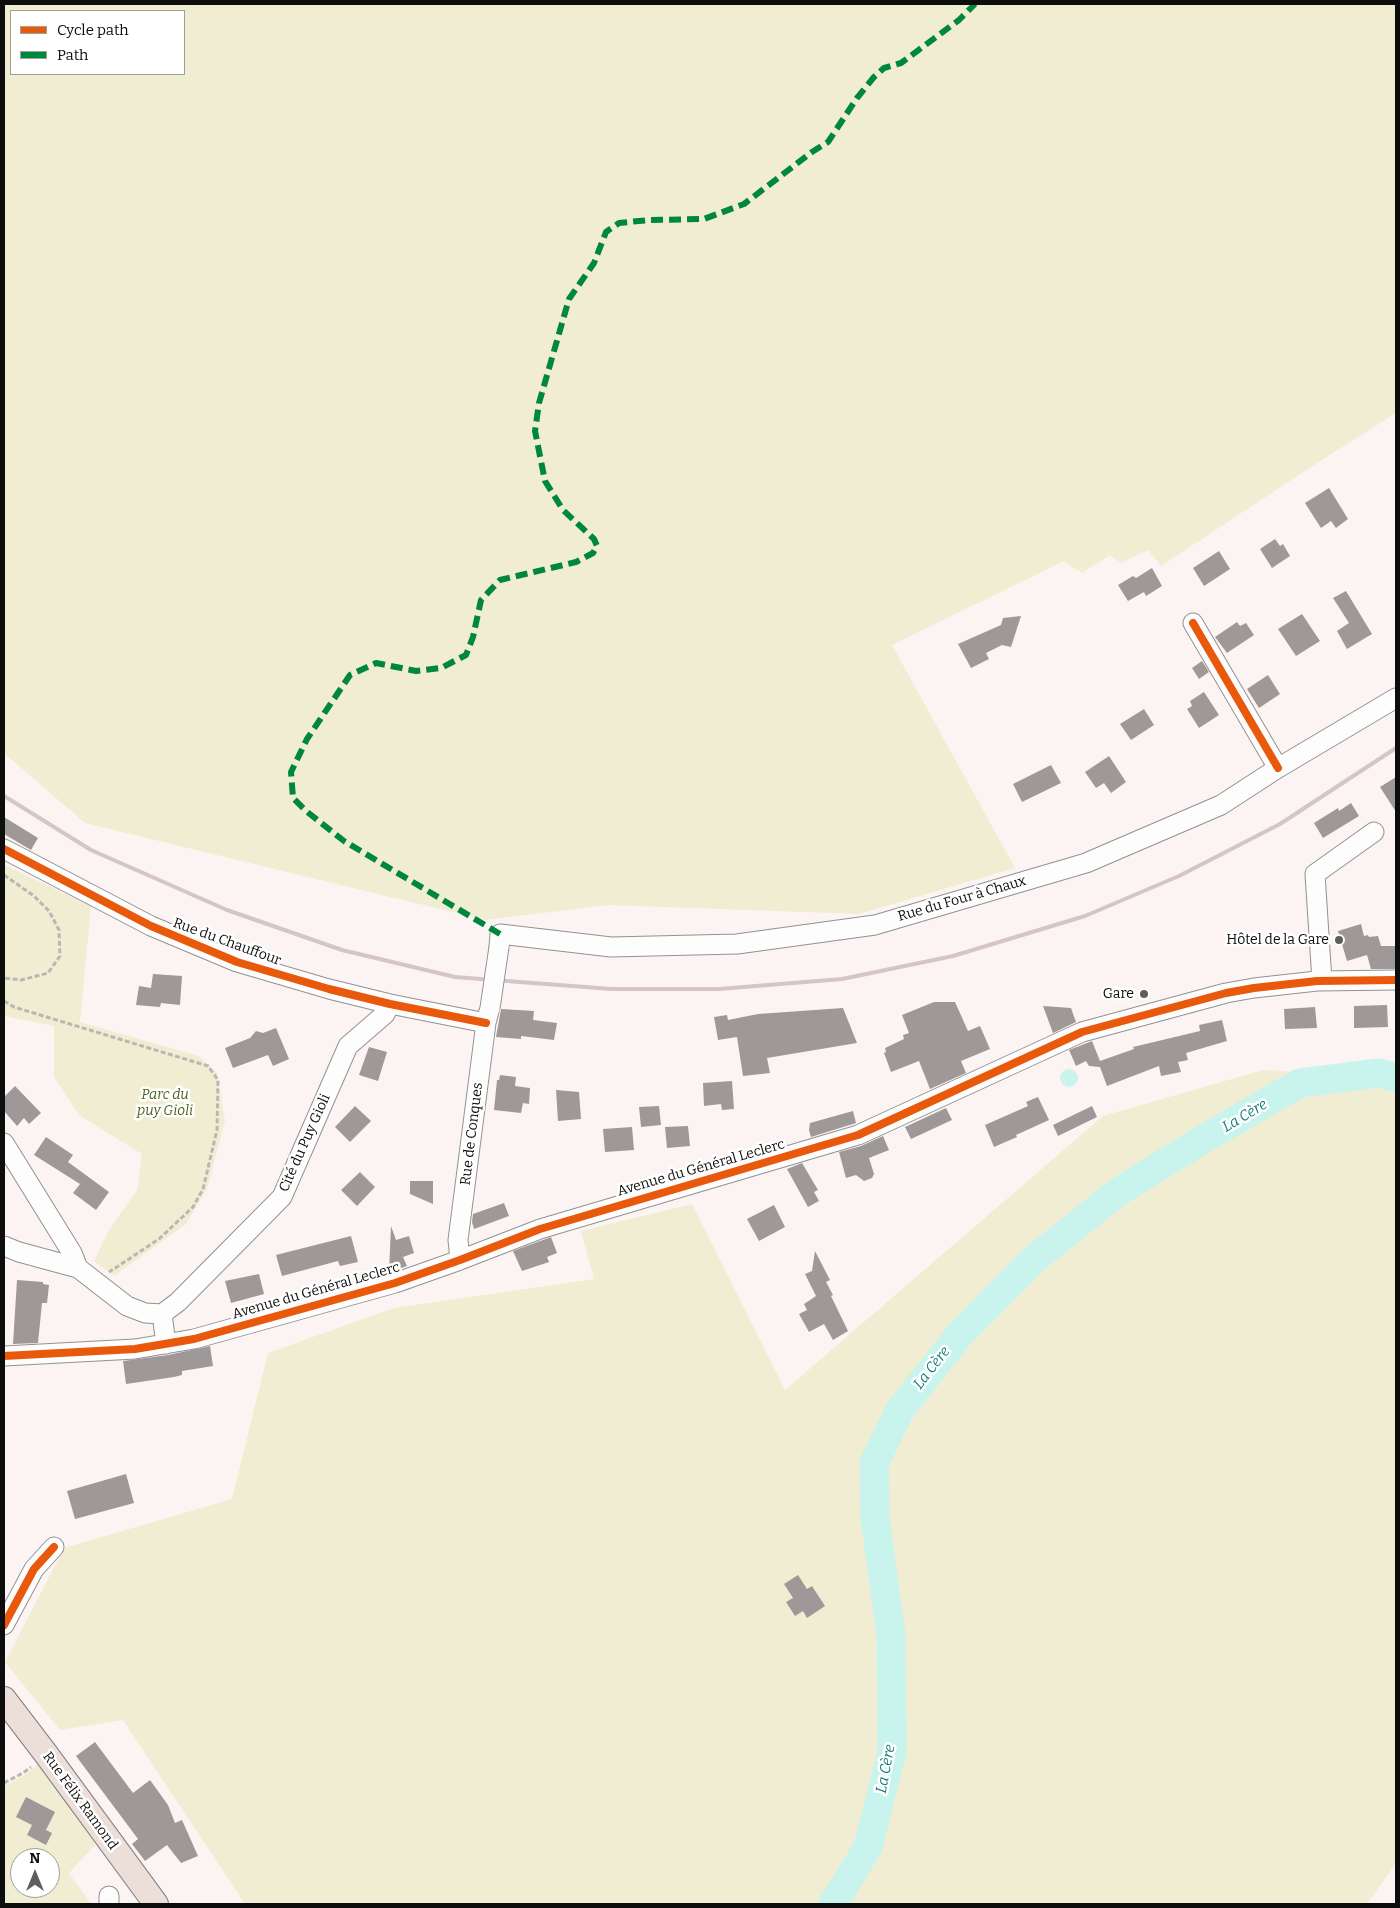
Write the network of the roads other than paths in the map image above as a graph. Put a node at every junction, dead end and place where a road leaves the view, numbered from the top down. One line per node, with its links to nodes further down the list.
1 (1193, 623): 3 (street)
2 (1396, 698): 3 (street, Rue du Four à Chaux)
3 (1278, 768): 6 (street, Rue du Four à Chaux)
4 (1374, 832): 8 (street)
5 (4, 849): 9 (street, Rue du Chauffour)
6 (499, 947): 10 (street, Rue de Conques, bridge)
7 (1396, 980): 8 (street, Avenue du Général Leclerc)
8 (1322, 981): 13 (street, Avenue du Général Leclerc)
9 (390, 1004): 10 (street, Rue du Chauffour); 15 (street, Cité du Puy Gioli)
10 (488, 1016): 13 (street, Rue de Conques)
11 (4, 1143): 14 (street)
12 (4, 1246): 14 (street)
13 (460, 1260): 16 (street, Avenue du Général Leclerc)
14 (78, 1268): 15 (street)
15 (162, 1314): 16 (street)
16 (166, 1344): 17 (street, Avenue du Général Leclerc)
17 (4, 1356)
18 (54, 1546): 19 (street)
19 (4, 1625)
20 (4, 1699): 21 (main road, Rue Félix Ramond)
21 (156, 1904)

